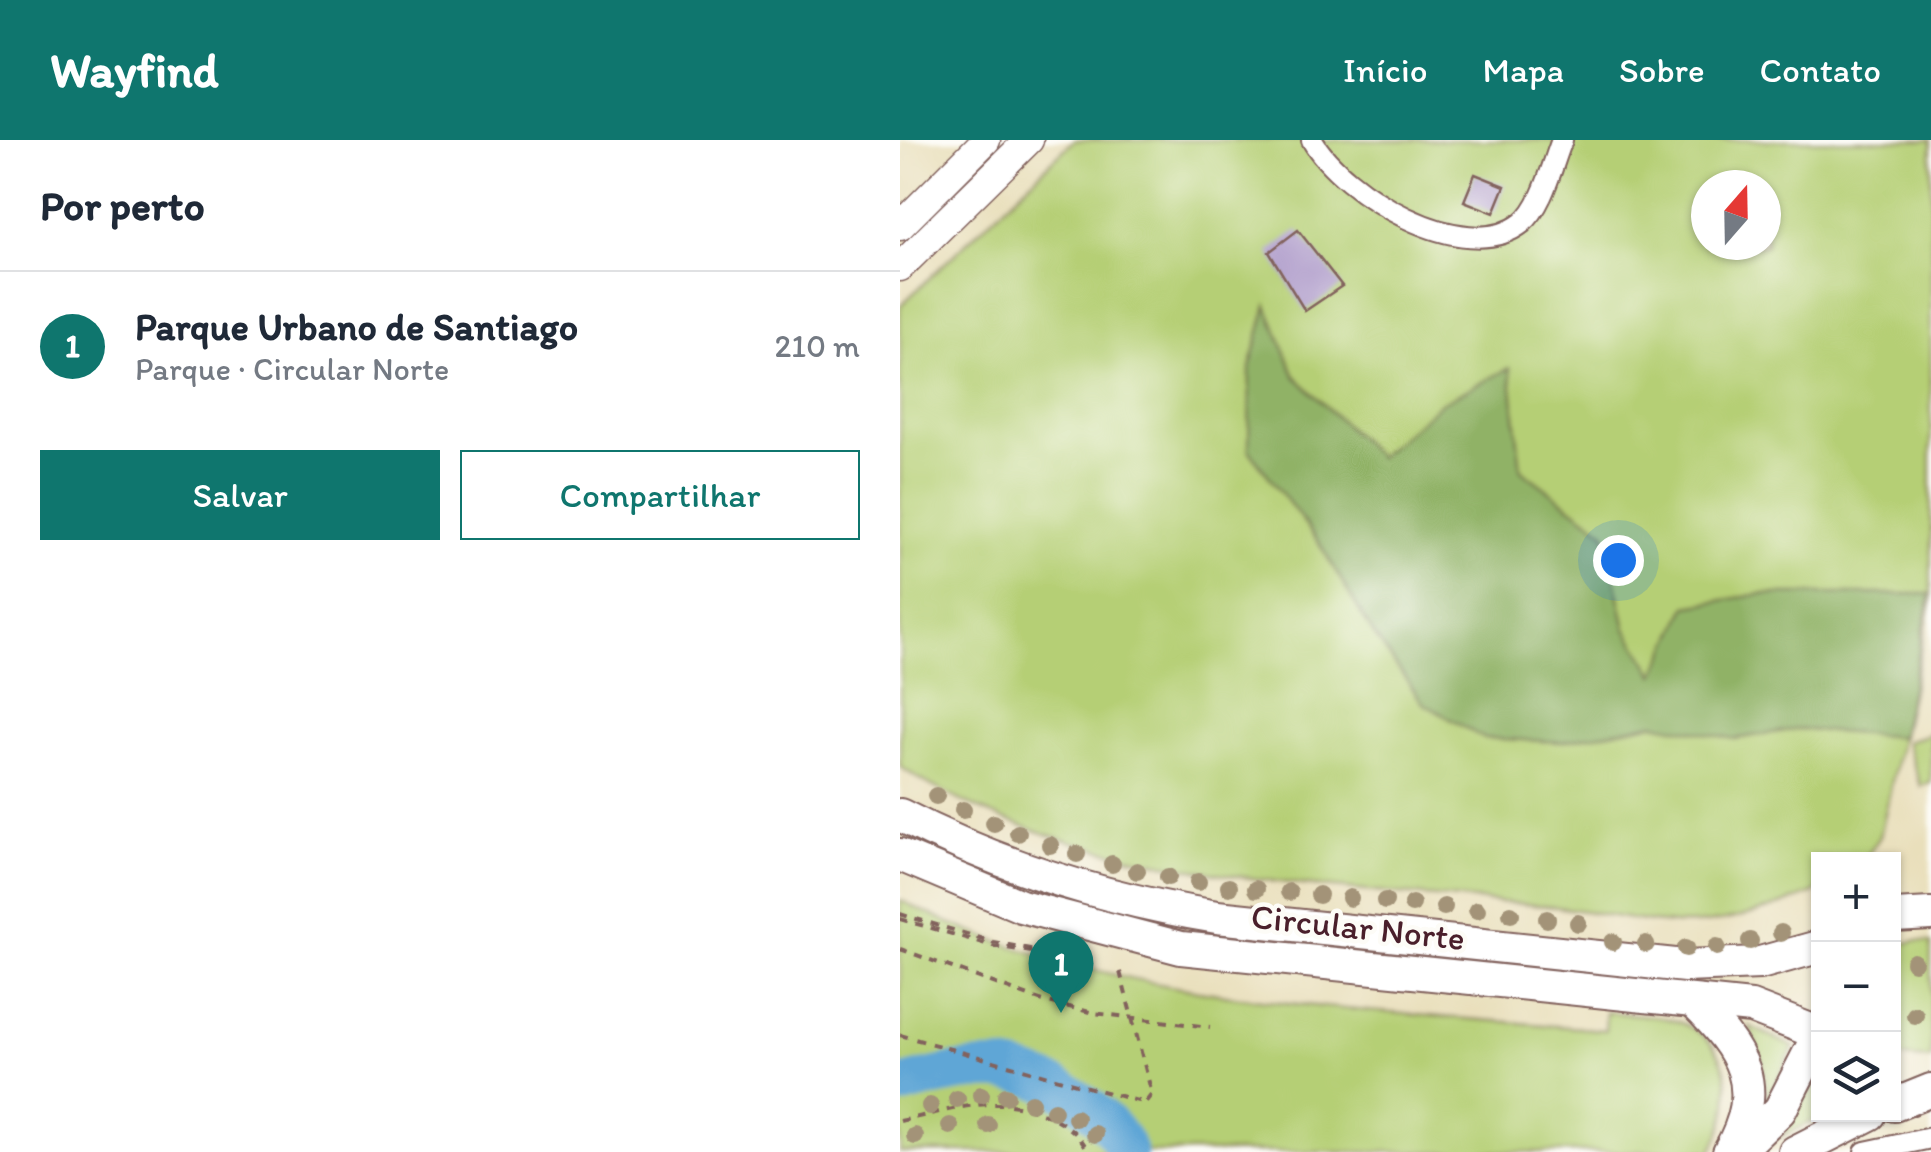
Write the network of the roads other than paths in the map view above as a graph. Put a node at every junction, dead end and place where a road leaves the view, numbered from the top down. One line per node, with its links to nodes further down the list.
1 (986, 140): 5 (street)
2 (1029, 140): 6 (street)
3 (1312, 140): 4 (street)
4 (1562, 140)
5 (900, 226)
6 (900, 267)
7 (900, 815): 9 (main road, Circular Norte)
8 (900, 856): 10 (main road, Circular Norte)
9 (1811, 949)
10 (1694, 1002): 11 (main road, Circular Norte); 18 (main road)
11 (1811, 1032)
12 (1811, 1049): 18 (main road)
13 (1901, 1087): 14 (main road)
14 (1931, 1089): 15 (main road)
15 (1901, 1102)
16 (1854, 1122): 19 (main road)
17 (1931, 1138): 20 (street)
18 (1733, 1152)
19 (1795, 1152)
20 (1865, 1152)

